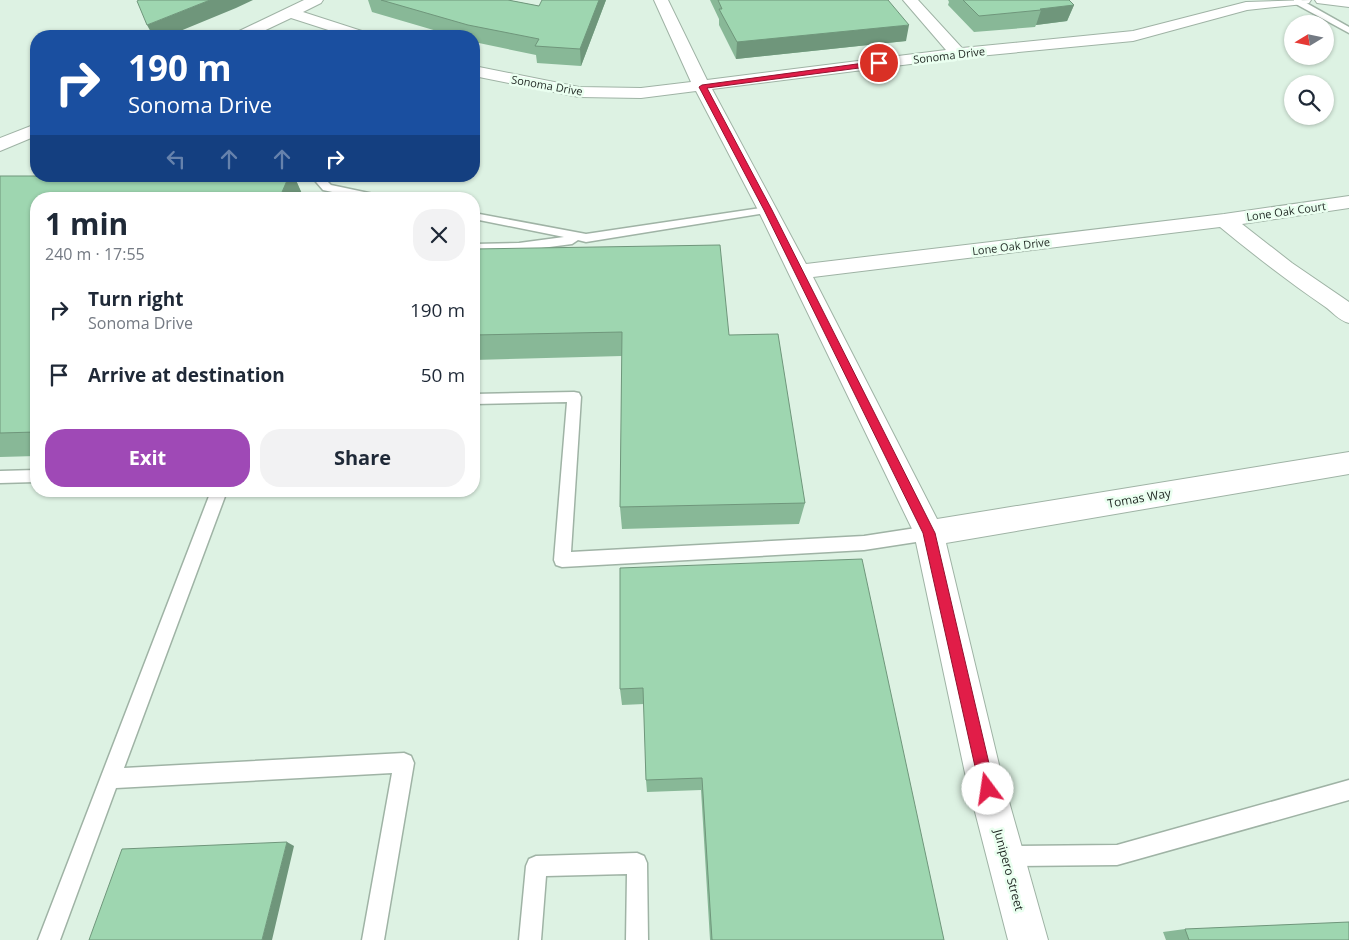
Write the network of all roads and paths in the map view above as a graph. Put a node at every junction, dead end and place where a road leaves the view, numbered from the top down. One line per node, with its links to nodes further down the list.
1 (316, 0): 7 (street)
2 (661, 0): 13 (street, Junipero Street)
3 (910, 0): 11 (street)
4 (1300, 0): 10 (lane); 11 (street, Sonoma Drive)
5 (1322, 0): 6 (street)
6 (1349, 3)
7 (292, 13): 8 (street); 9 (street)
8 (254, 30)
9 (344, 30)
10 (1349, 30)
11 (958, 53): 13 (street, Sonoma Drive)
12 (480, 73): 13 (street, Sonoma Drive)
13 (702, 87): 21 (street, Junipero Street)
14 (30, 132): 15 (street)
15 (0, 145)
16 (322, 182): 17 (lane)
17 (327, 188): 18 (lane); 19 (lane)
18 (325, 192)
19 (347, 192)
20 (1349, 202): 23 (street, Lone Oak Court)
21 (768, 210): 24 (lane); 26 (street, Junipero Street)
22 (480, 217): 24 (lane)
23 (1224, 220): 26 (street, Lone Oak Drive); 27 (street)
24 (586, 238): 25 (lane)
25 (480, 248)
26 (799, 272): 33 (street, Junipero Street)
27 (1349, 315)
28 (480, 399): 33 (lane)
29 (1349, 463): 33 (street, Tomas Way)
30 (30, 476): 31 (lane)
31 (0, 477)
32 (217, 497): 34 (lane)
33 (929, 533): 36 (street, Junipero Street)
34 (110, 779): 37 (lane); 38 (lane)
35 (1349, 790): 36 (lane)
36 (1006, 856): 41 (street, Junipero Street)
37 (48, 940)
38 (373, 940)
39 (530, 940): 40 (lane)
40 (637, 940)
41 (1028, 940)

